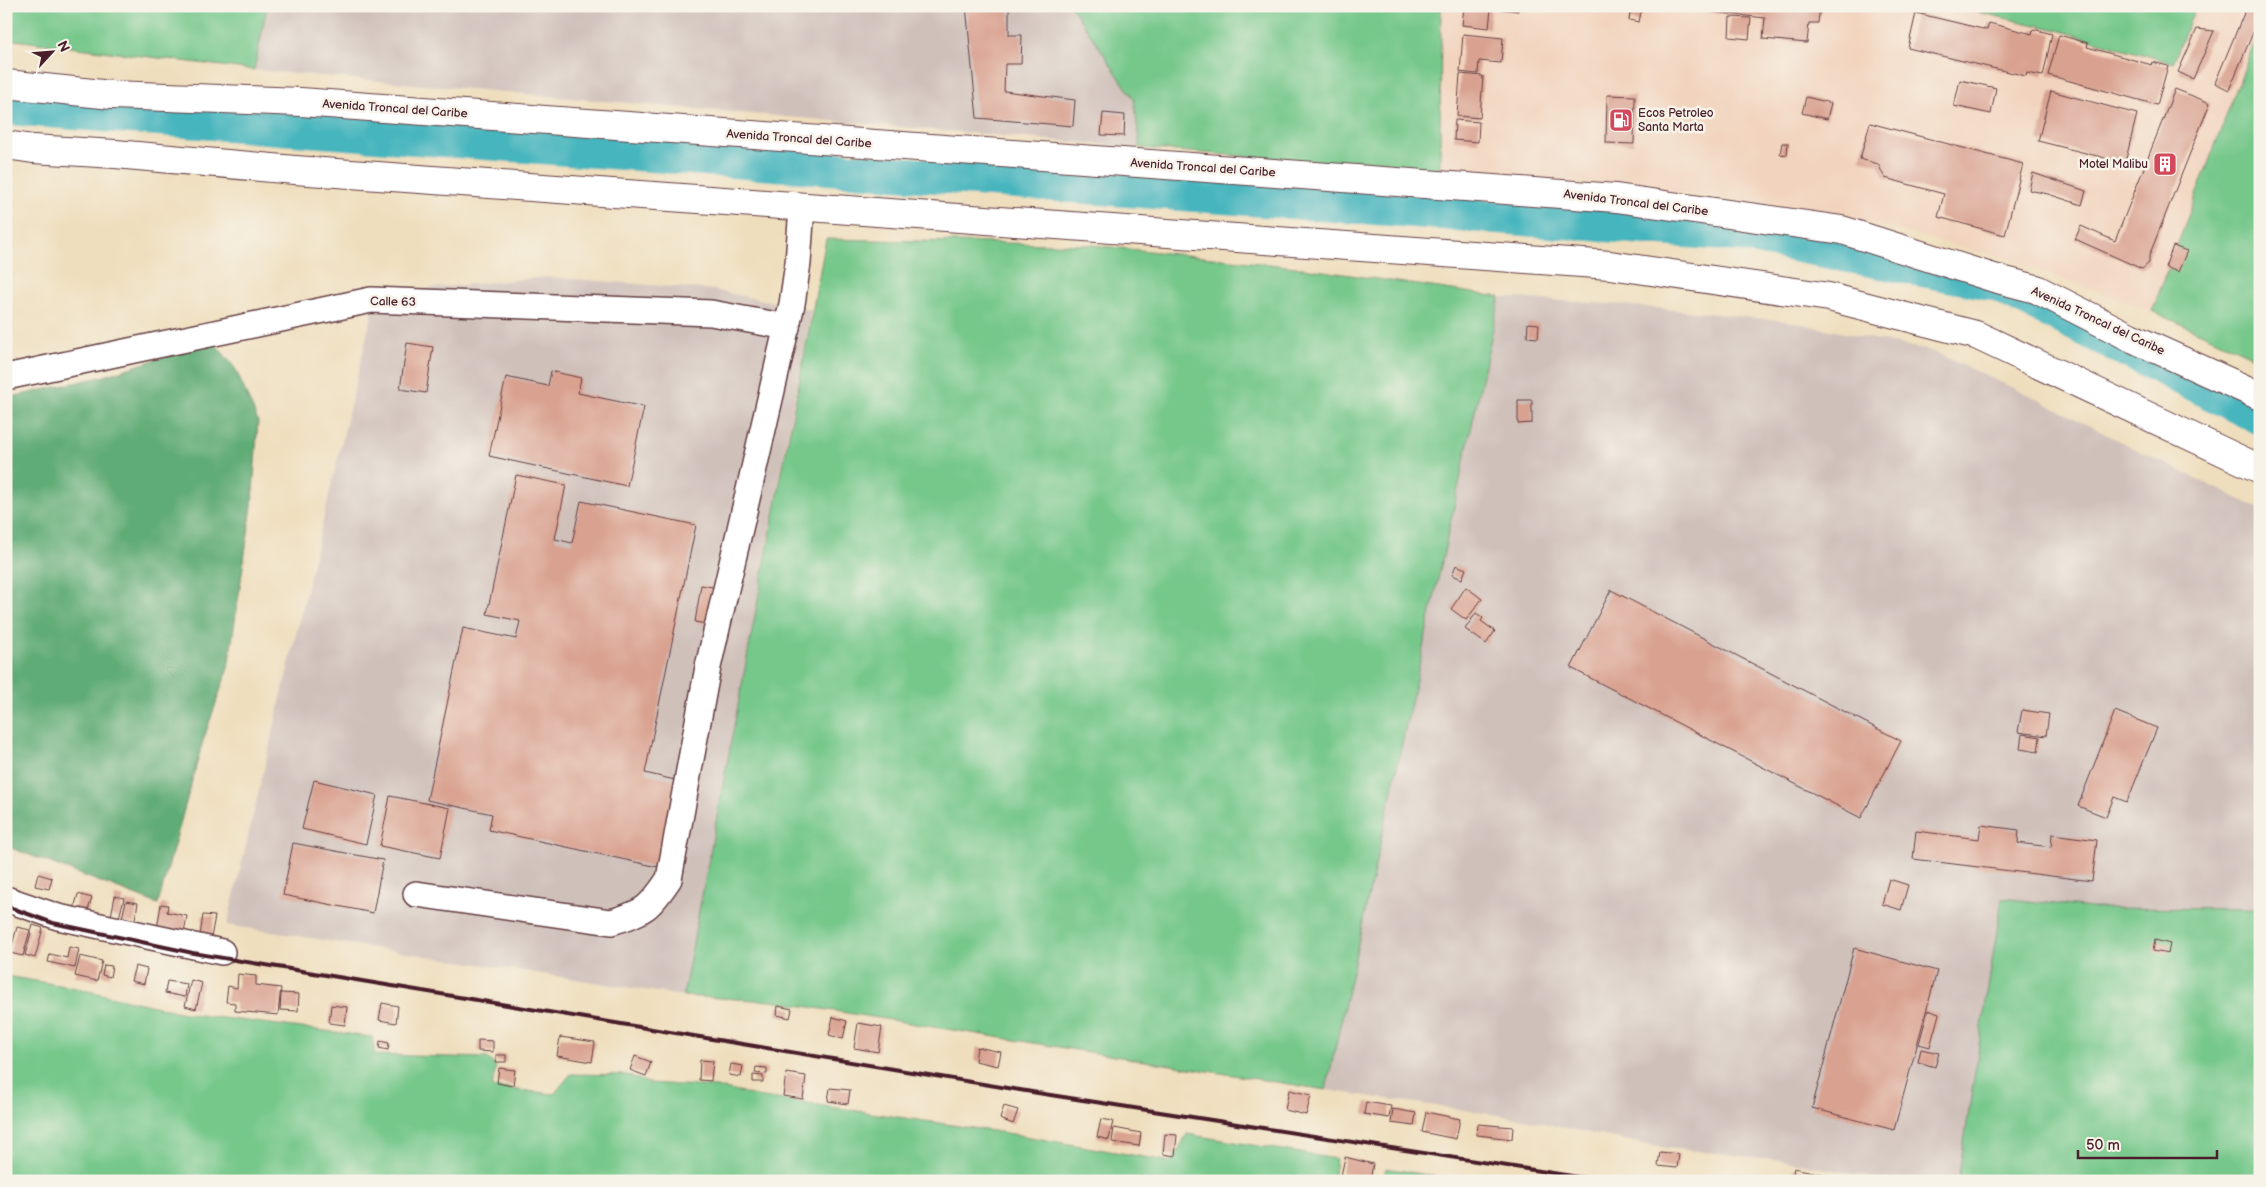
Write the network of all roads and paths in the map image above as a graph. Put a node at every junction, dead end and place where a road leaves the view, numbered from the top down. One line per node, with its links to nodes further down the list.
1 (6, 84): 6 (highway, Avenida Troncal del Caribe)
2 (6, 145): 3 (highway)
3 (802, 207): 4 (street); 7 (highway)
4 (787, 327): 5 (street, Calle 63); 8 (street)
5 (6, 377)
6 (2260, 396)
7 (2260, 469)
8 (416, 894)
9 (6, 899): 10 (street)
10 (222, 952)

